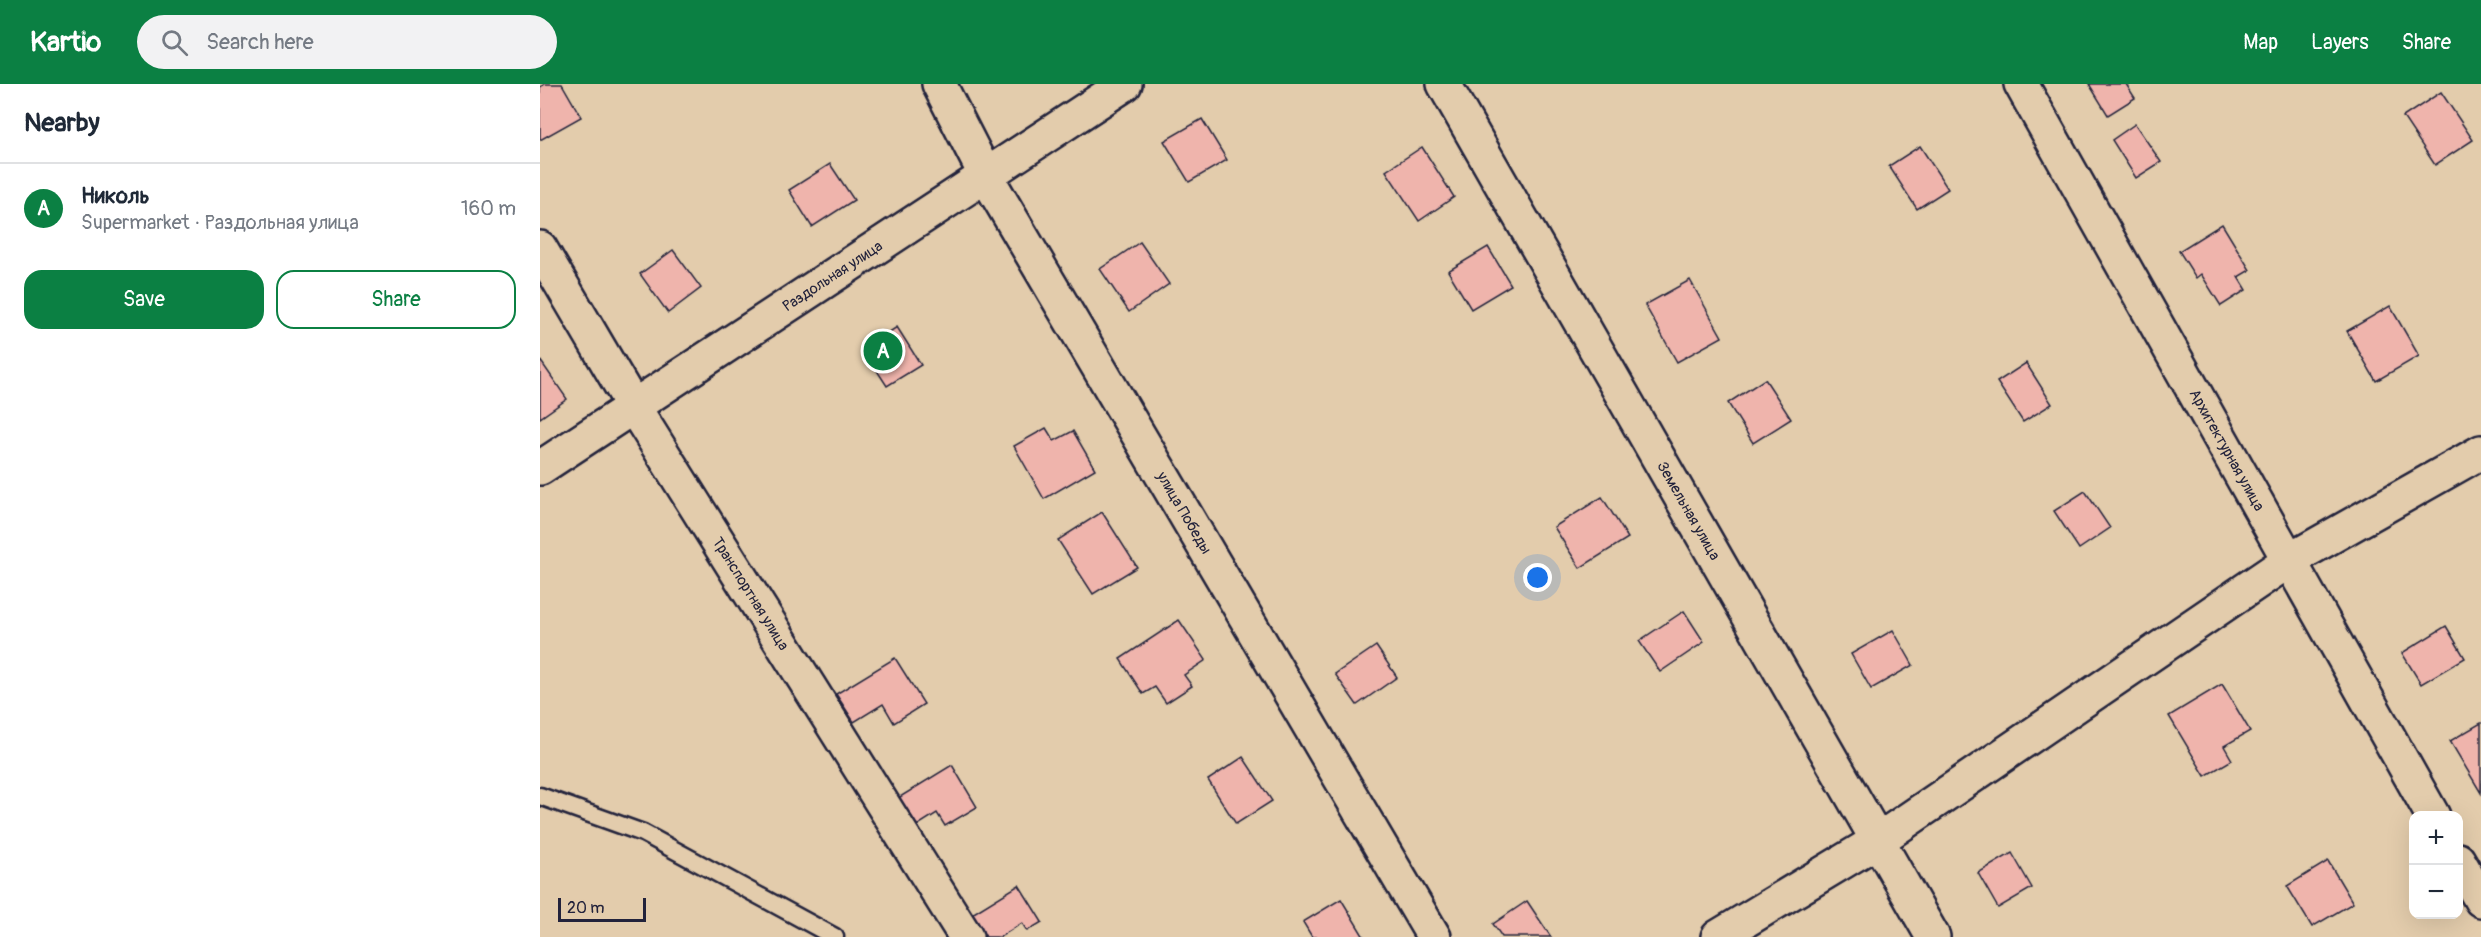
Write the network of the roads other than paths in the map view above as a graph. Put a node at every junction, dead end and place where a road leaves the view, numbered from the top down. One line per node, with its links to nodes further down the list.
1 (939, 84): 5 (street, улица Победы)
2 (1125, 84): 5 (street, Раздольная улица)
3 (1444, 84): 13 (street, Земельная улица)
4 (2021, 84): 10 (street, Архитектурная улица)
5 (986, 176): 7 (street, Раздольная улица); 18 (street, улица Победы)
6 (540, 248): 7 (street, Транспортная улица)
7 (633, 406): 9 (street, Раздольная улица); 17 (street, Транспортная улица)
8 (2481, 452): 10 (street)
9 (540, 468)
10 (2289, 561): 12 (street, Архитектурная улица); 13 (street)
11 (540, 796): 16 (lane)
12 (2430, 811)
13 (1877, 841): 19 (street); 20 (street, Земельная улица)
14 (2461, 865): 15 (street)
15 (2481, 900)
16 (835, 937)
17 (966, 937)
18 (1434, 937)
19 (1718, 937)
20 (1933, 937)

